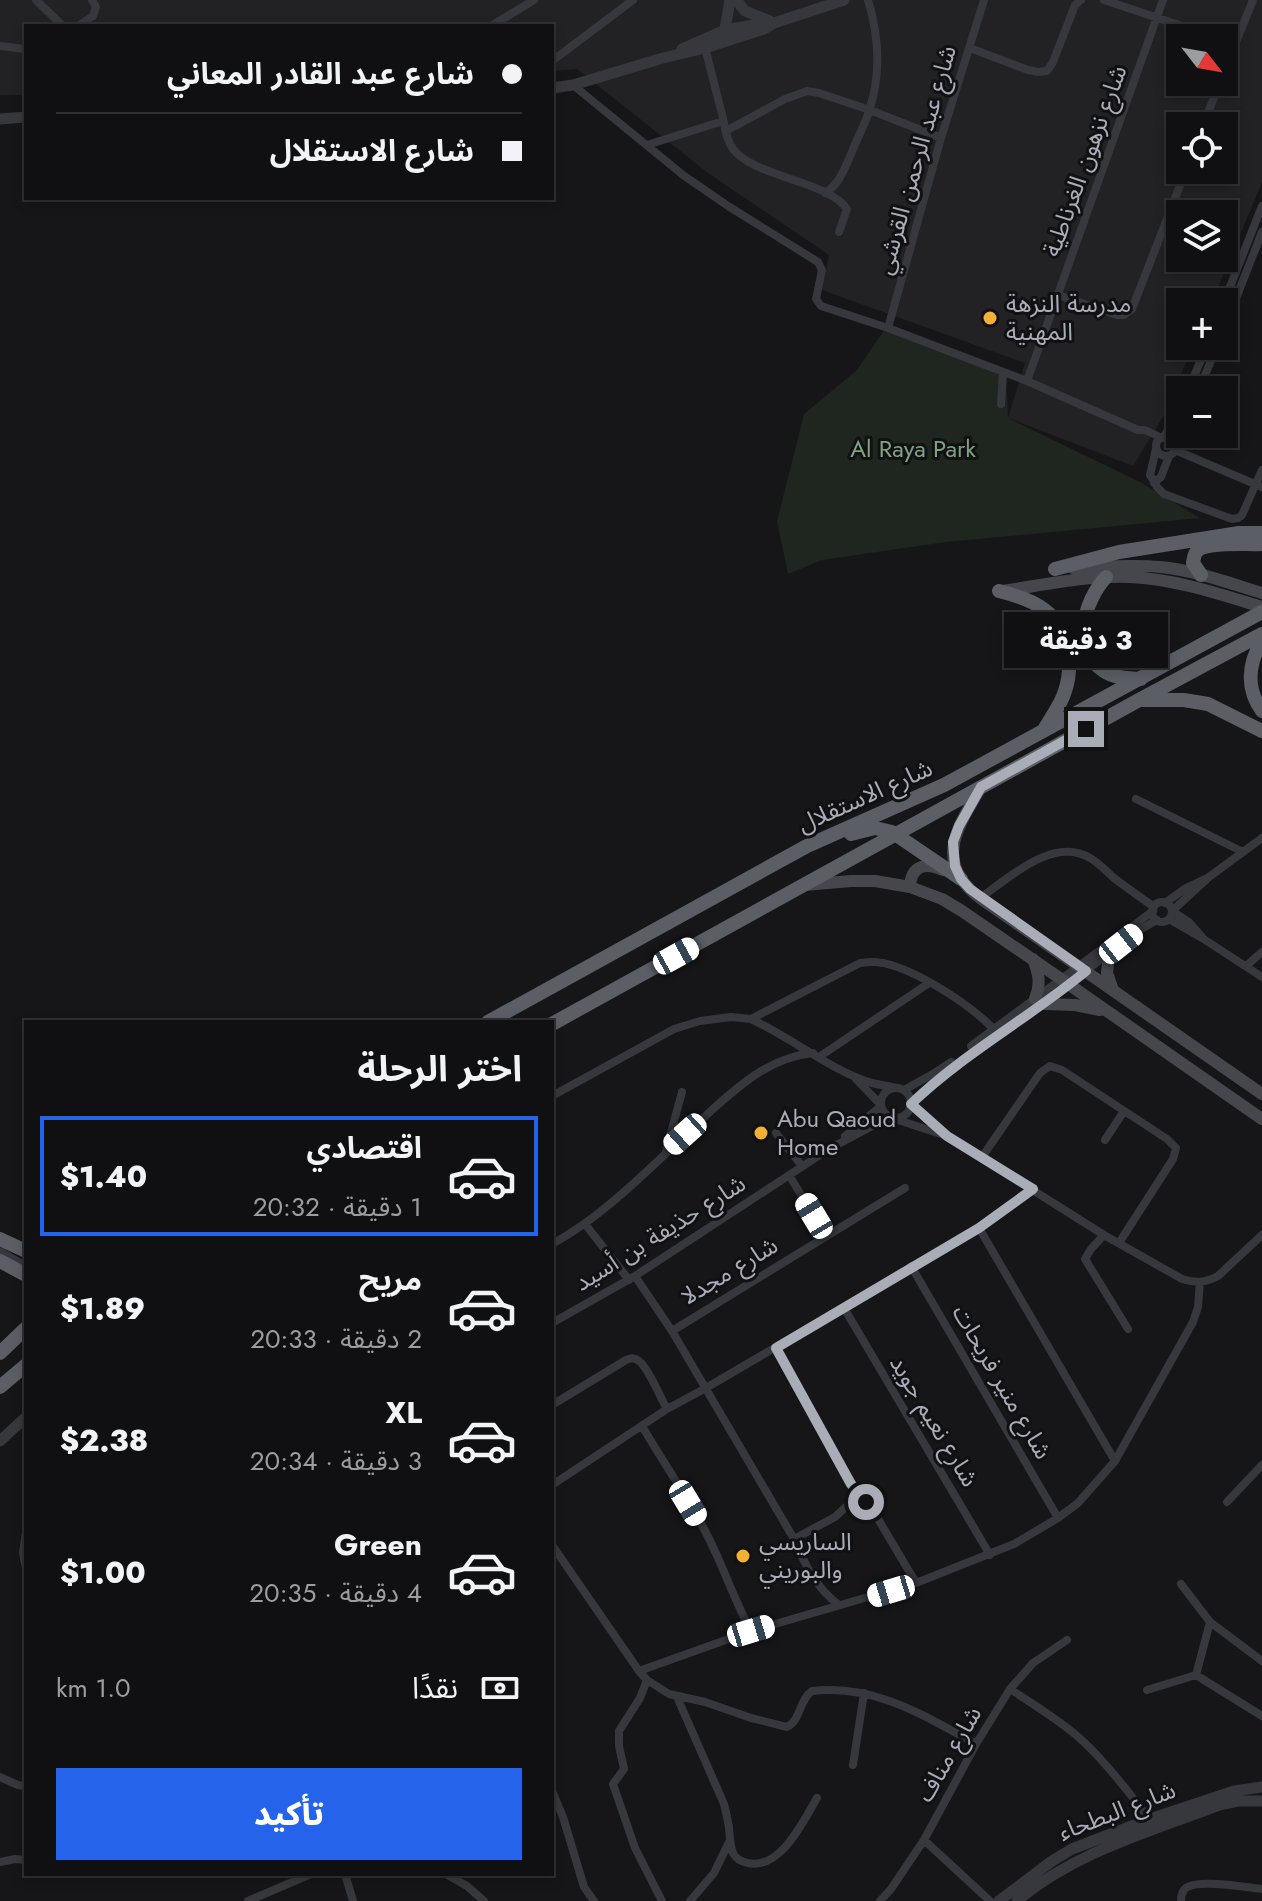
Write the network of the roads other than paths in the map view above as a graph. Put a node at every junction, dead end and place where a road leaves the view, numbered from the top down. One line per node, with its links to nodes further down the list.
1 (36, 0): 14 (street)
2 (92, 0): 15 (street)
3 (534, 0): 16 (street)
4 (633, 0): 26 (street)
5 (733, 0): 17 (street); 19 (street)
6 (844, 0): 17 (street)
7 (868, 0): 29 (street)
8 (1081, 0): 23 (street)
9 (1104, 0): 13 (street)
10 (1163, 0): 13 (street, شارع نزهون الغرناطية)
11 (1253, 0): 20 (street)
12 (982, 1): 23 (street, شارع عبد الرحمن القرشي)
13 (1158, 18): 18 (street); 42 (street, شارع نزهون الغرناطية)
14 (61, 24)
15 (81, 24)
16 (494, 24)
17 (771, 24): 19 (street)
18 (1176, 24)
19 (724, 36): 22 (street); 25 (street)
20 (1238, 37)
21 (0, 46): 24 (street)
22 (705, 48): 25 (street); 32 (street)
23 (970, 48): 33 (street, شارع عبد الرحمن القرشي)
24 (24, 49)
25 (663, 58): 27 (street)
26 (554, 59)
27 (573, 85): 28 (street); 34 (street)
28 (554, 88)
29 (870, 110): 32 (street); 33 (street); 36 (street)
30 (24, 117): 31 (street)
31 (0, 119)
32 (725, 126): 34 (street); 36 (street)
33 (941, 138): 43 (street, شارع عبد الرحمن القرشي)
34 (647, 145): 43 (street)
35 (1181, 184): 42 (street)
36 (825, 193): 38 (street)
37 (1262, 206): 40 (street)
38 (839, 232)
39 (1262, 232): 41 (street)
40 (1230, 288)
41 (1238, 293)
42 (1058, 295): 45 (street, شارع نزهون الغرناطية)
43 (888, 328): 44 (street)
44 (1003, 373): 45 (street); 46 (street)
45 (1027, 381): 48 (street)
46 (1001, 404)
47 (1166, 432): 48 (street)
48 (1160, 442): 49 (street); 49 (street); 51 (street)
49 (1173, 450): 51 (street); 52 (street)
50 (1262, 470): 52 (street)
51 (1154, 483): 52 (street)
52 (1259, 486)
53 (1262, 533): 55 (highway)
54 (1262, 544): 56 (highway)
55 (1055, 569): 56 (main road)
56 (1201, 575): 60 (main road)
57 (1106, 577): 58 (main road); 60 (main road); 64 (highway)
58 (999, 591): 68 (highway)
59 (1262, 593): 60 (main road)
60 (1244, 594): 61 (main road)
61 (1262, 609): 64 (highway, شارع الاستقلال)
62 (1262, 634): 65 (highway, شارع الاستقلال)
63 (1262, 641): 66 (highway)
64 (1141, 679): 68 (highway, شارع الاستقلال)
65 (1139, 700): 67 (highway); 69 (highway, شارع الاستقلال)
66 (1262, 711)
67 (1262, 731)
68 (1042, 732): 71 (highway, شارع الاستقلال)
69 (981, 787): 72 (highway, شارع الاستقلال); 76 (main road)
70 (1136, 799): 74 (street)
71 (835, 833): 72 (highway); 96 (highway, شارع الاستقلال)
72 (897, 835): 76 (highway); 77 (highway, شارع الاستقلال)
73 (1262, 838): 74 (street)
74 (1243, 852): 75 (street)
75 (1209, 877): 80 (street); 82 (street)
76 (961, 879): 78 (main road); 79 (main road)
77 (803, 886): 78 (main road); 97 (highway, شارع الاستقلال)
78 (910, 887): 86 (main road)
79 (980, 898): 81 (street); 88 (main road)
80 (1165, 903): 81 (street); 82 (street)
81 (1155, 913): 82 (street); 83 (street)
82 (1171, 914): 87 (street)
83 (1119, 942): 85 (street); 88 (street)
84 (1262, 952): 87 (street)
85 (1109, 954): 88 (street); 92 (main road)
86 (1033, 959): 90 (main road); 93 (main road)
87 (1246, 966): 89 (street)
88 (1083, 969): 90 (street); 92 (main road)
89 (1262, 977)
90 (1066, 982): 93 (street); 94 (main road)
91 (929, 983): 95 (street); 98 (street); 99 (street)
92 (1115, 993): 103 (main road)
93 (1039, 1001): 94 (main road); 98 (street)
94 (1106, 1011): 109 (main road)
95 (751, 1019): 99 (street); 104 (street)
96 (492, 1020)
97 (554, 1023)
98 (996, 1032): 101 (street); 106 (street)
99 (816, 1055): 100 (street); 114 (street)
100 (852, 1075): 101 (street); 105 (street)
101 (900, 1089): 105 (street); 106 (street)
102 (682, 1092): 114 (street)
103 (1262, 1092)
104 (554, 1095)
105 (880, 1105): 108 (street); 113 (street, شارع حذيفة بن أسيد)
106 (911, 1105): 108 (street); 111 (street)
107 (1124, 1111): 112 (street); 115 (street); 127 (street)
108 (890, 1117): 111 (street); 113 (street, شارع حذيفة بن أسيد)
109 (1262, 1119)
110 (776, 1133): 116 (street)
111 (947, 1136): 115 (street)
112 (1105, 1140)
113 (829, 1149): 116 (street, شارع حذيفة بن أسيد)
114 (665, 1152): 120 (street)
115 (982, 1157): 119 (street)
116 (802, 1166): 117 (street, شارع حذيفة بن أسيد)
117 (789, 1175): 124 (street); 134 (street, شارع حذيفة بن أسيد)
118 (905, 1188): 124 (street, شارع مجدلا)
119 (1033, 1189): 121 (street); 123 (street)
120 (585, 1224): 126 (street); 134 (street, شارع مجدلا)
121 (979, 1228): 131 (street); 153 (street)
122 (1262, 1232): 135 (street)
123 (1104, 1235): 127 (street); 138 (street)
124 (826, 1236): 140 (street, شارع مجدلا)
125 (0, 1239): 128 (highway)
126 (554, 1243)
127 (1119, 1243): 135 (street)
128 (24, 1250)
129 (0, 1253): 132 (street)
130 (0, 1261): 133 (highway)
131 (911, 1266): 136 (street); 158 (street, شارع منير فريحات)
132 (24, 1267)
133 (24, 1274)
134 (632, 1278): 137 (street, شارع حذيفة بن أسيد); 140 (street, شارع مجدلا)
135 (1200, 1282): 153 (street)
136 (844, 1308): 141 (street); 161 (street, شارع نعيم جويد)
137 (554, 1322)
138 (1128, 1329)
139 (24, 1330): 142 (highway)
140 (672, 1331): 145 (street)
141 (776, 1348): 145 (street); 156 (street)
142 (0, 1353)
143 (24, 1367): 144 (highway)
144 (0, 1387)
145 (706, 1388): 147 (street); 159 (street)
146 (554, 1404): 147 (street)
147 (667, 1409): 150 (street)
148 (24, 1414): 151 (street)
149 (24, 1414): 152 (street)
150 (642, 1426): 155 (street); 166 (street)
151 (0, 1432)
152 (0, 1441)
153 (1115, 1461): 158 (street)
154 (1262, 1465): 157 (street)
155 (554, 1484)
156 (859, 1495): 159 (street); 162 (street)
157 (1227, 1502)
158 (1058, 1518): 161 (street)
159 (794, 1539): 164 (street)
160 (554, 1548): 169 (street)
161 (990, 1555): 162 (street)
162 (916, 1583): 164 (street)
163 (1181, 1584): 165 (street)
164 (839, 1605): 166 (street)
165 (1210, 1622): 168 (street); 170 (street)
166 (751, 1631): 169 (street)
167 (1067, 1640): 172 (street, شارع مناف)
168 (1262, 1661)
169 (639, 1671): 171 (street)
170 (1196, 1675): 173 (street); 176 (street)
171 (647, 1680): 175 (street); 199 (street)
172 (1010, 1689): 177 (street, شارع مناف); 185 (street)
173 (1147, 1690)
174 (864, 1693): 175 (street); 177 (street); 178 (street)
175 (677, 1697): 186 (street)
176 (1262, 1716)
177 (976, 1744): 187 (street, شارع مناف)
178 (853, 1765)
179 (0, 1777): 180 (street)
180 (24, 1786)
181 (1262, 1787): 185 (street, شارع البطحاء)
182 (554, 1796): 198 (street)
183 (817, 1798): 186 (street)
184 (1262, 1801): 193 (street, شارع البطحاء)
185 (1150, 1819): 203 (street, شارع البطحاء)
186 (730, 1839): 200 (street)
187 (924, 1840): 201 (street, شارع مناف); 202 (street)
188 (24, 1860): 189 (street)
189 (0, 1862)
190 (306, 1876): 195 (street)
191 (346, 1876): 196 (street)
192 (450, 1876): 197 (street)
193 (1039, 1883): 204 (street, شارع البطحاء); 205 (street)
194 (1262, 1889): 206 (street)
195 (248, 1901)
196 (353, 1901)
197 (484, 1901)
198 (594, 1901)
199 (662, 1901)
200 (690, 1901)
201 (880, 1901)
202 (990, 1901)
203 (999, 1901)
204 (1017, 1901)
205 (1034, 1901)
206 (1181, 1901)

